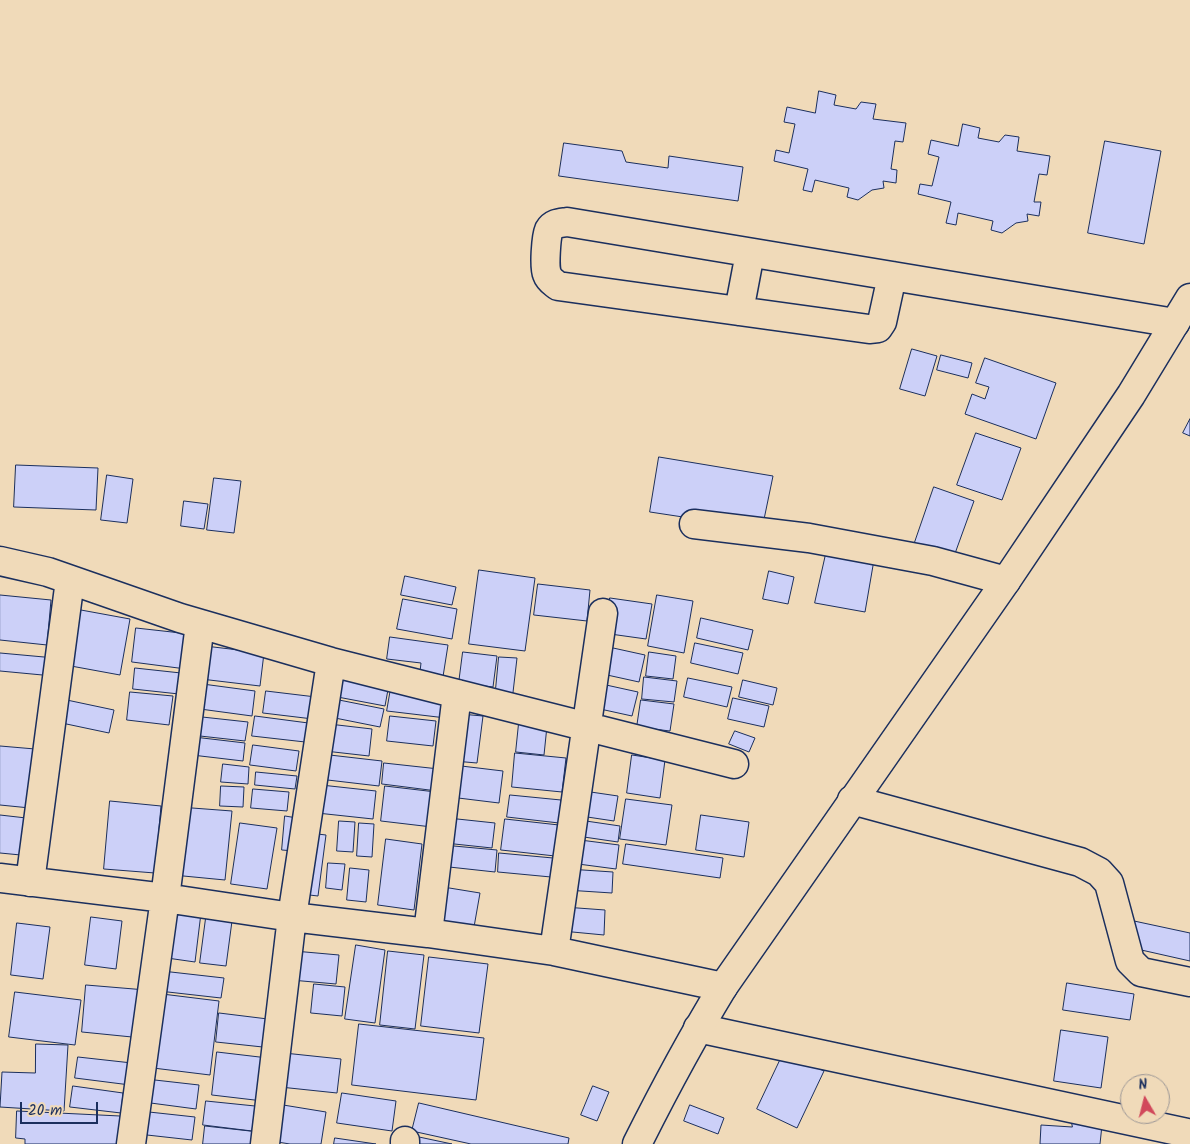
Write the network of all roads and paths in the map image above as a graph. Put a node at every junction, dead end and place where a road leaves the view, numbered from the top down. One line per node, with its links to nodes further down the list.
1 (750, 252): 2 (street); 4 (street); 4 (street)
2 (892, 276): 4 (street); 5 (street)
3 (1190, 298): 5 (street)
4 (740, 311)
5 (1175, 323): 9 (street)
6 (694, 524): 9 (street)
7 (0, 561): 8 (street)
8 (70, 580): 11 (street); 18 (street)
9 (1006, 581): 16 (street)
10 (603, 613): 14 (street)
11 (200, 624): 12 (street); 19 (street)
12 (331, 662): 13 (street); 20 (street)
13 (457, 694): 14 (street); 21 (street)
14 (586, 726): 15 (street); 22 (street)
15 (734, 764)
16 (852, 800): 23 (street); 24 (street)
17 (0, 878): 18 (street)
18 (30, 882): 19 (street)
19 (165, 898): 20 (street); 27 (street)
20 (292, 917): 21 (street); 28 (street)
21 (428, 933): 22 (street)
22 (554, 951): 24 (street)
23 (1190, 982)
24 (723, 987): 25 (street)
25 (698, 1028): 26 (street); 29 (street)
26 (1187, 1133)
27 (131, 1144)
28 (265, 1144)
29 (637, 1144)

